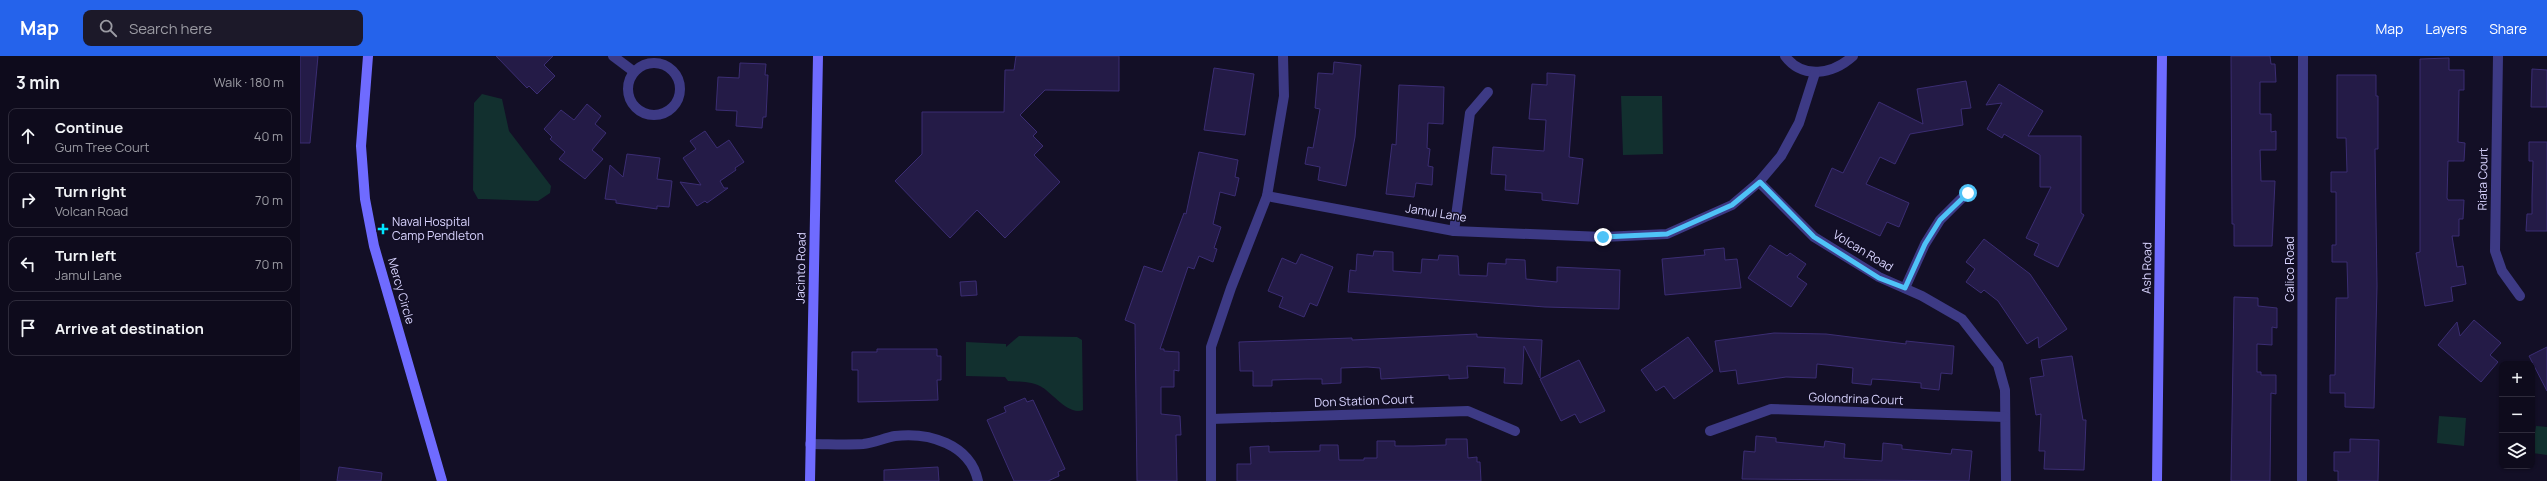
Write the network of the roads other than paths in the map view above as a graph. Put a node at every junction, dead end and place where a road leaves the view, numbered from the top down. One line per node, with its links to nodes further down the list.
1 (368, 56): 24 (street, Mercy Circle)
2 (613, 56): 10 (street)
3 (818, 56): 23 (street, Jacinto Road)
4 (1283, 56): 15 (street)
5 (1785, 56): 11 (street)
6 (1853, 56): 11 (street)
7 (2162, 56): 29 (street, Ash Road)
8 (2302, 56): 30 (street, Calico Road)
9 (2498, 56): 18 (street, Riata Court)
10 (633, 71): 10 (street)
11 (1814, 72): 13 (street, Jamul Lane)
12 (1488, 92): 16 (street)
13 (1760, 182): 16 (street, Jamul Lane); 17 (street, Volcan Road)
14 (1968, 193): 17 (street)
15 (1267, 196): 16 (street, Jamul Lane); 20 (street)
16 (1454, 231)
17 (1905, 288): 19 (street, Volcan Road)
18 (2520, 296)
19 (2005, 417): 22 (street, Golondrina Court); 28 (street, Volcan Road)
20 (1210, 419): 21 (street, Don Station Court); 27 (street)
21 (1515, 431)
22 (1710, 431)
23 (810, 444): 25 (street, Jacinto Road); 26 (street)
24 (442, 481)
25 (810, 481)
26 (978, 481)
27 (1211, 481)
28 (2006, 481)
29 (2157, 481)
30 (2302, 481)

